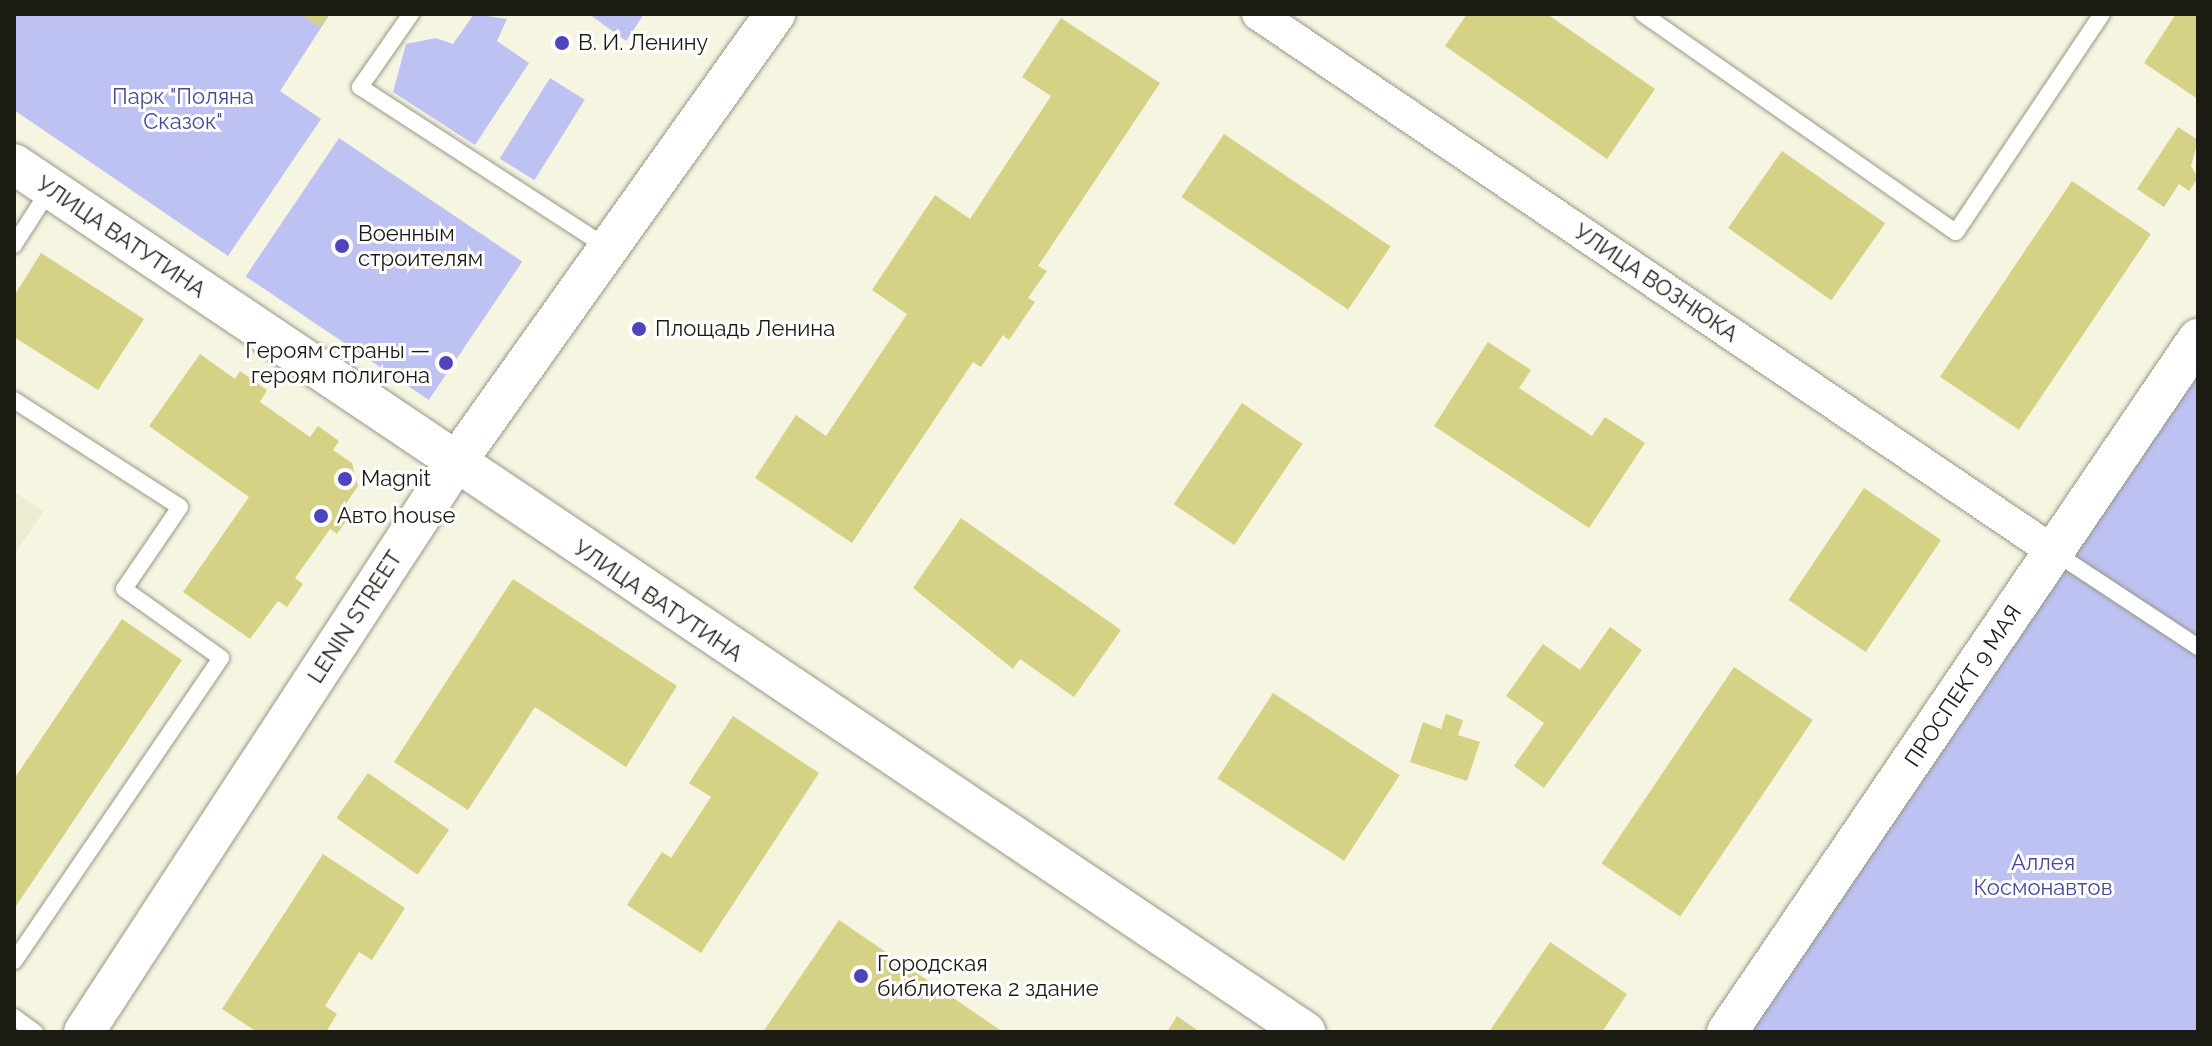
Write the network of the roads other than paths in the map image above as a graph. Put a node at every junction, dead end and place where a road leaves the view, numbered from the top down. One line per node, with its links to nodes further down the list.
1 (411, 14): 9 (lane)
2 (775, 14): 9 (street, LENIN STREET)
3 (1258, 14): 13 (street, УЛИЦА ВОЗНЮКА)
4 (1643, 14): 5 (lane)
5 (2102, 14)
6 (14, 164): 7 (street, УЛИЦА ВАТУТИНА)
7 (50, 189): 8 (lane); 12 (street, УЛИЦА ВАТУТИНА)
8 (14, 245)
9 (608, 248): 12 (street, LENIN STREET)
10 (2198, 339): 13 (street, ПРОСПЕКТ 9 МАЯ)
11 (14, 400): 15 (lane)
12 (454, 465): 18 (street, LENIN STREET); 19 (street, УЛИЦА ВАТУТИНА)
13 (2054, 552): 14 (lane); 20 (street, ПРОСПЕКТ 9 МАЯ)
14 (2198, 647)
15 (14, 961)
16 (14, 1017): 17 (lane)
17 (35, 1032)
18 (84, 1032)
19 (1305, 1032)
20 (1727, 1032)

